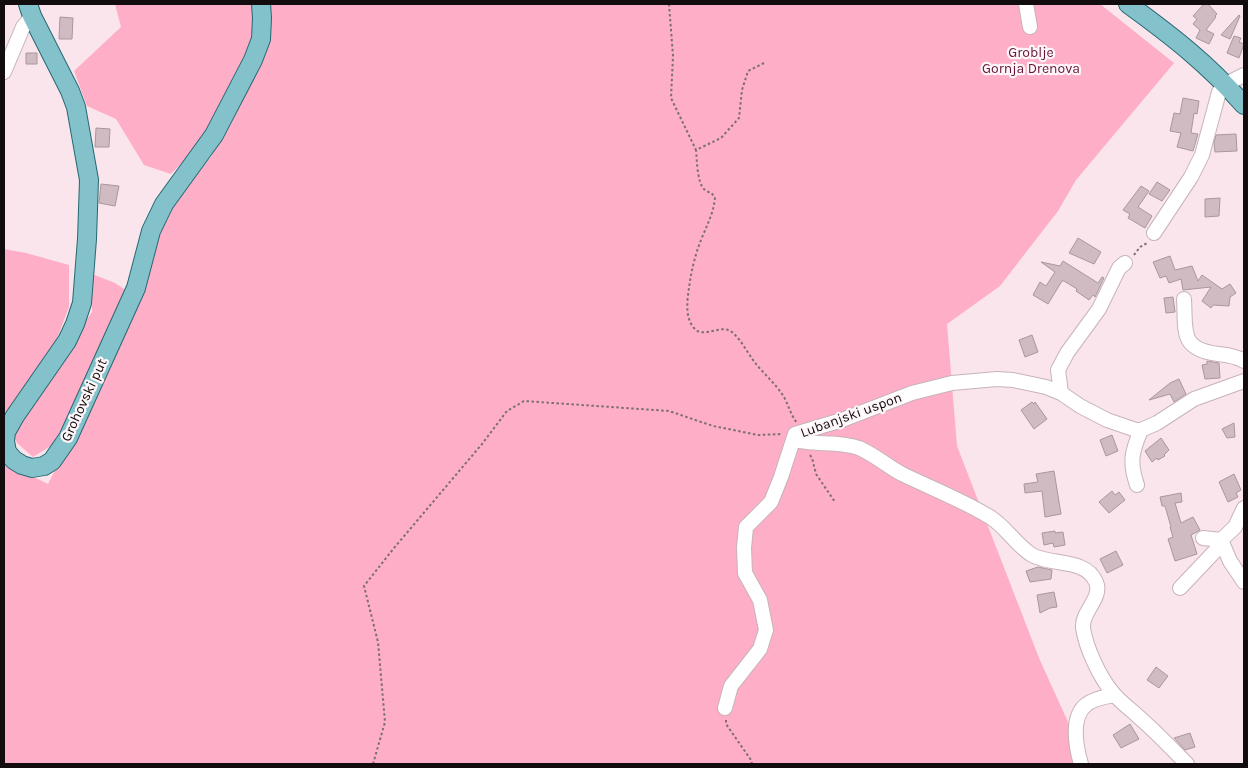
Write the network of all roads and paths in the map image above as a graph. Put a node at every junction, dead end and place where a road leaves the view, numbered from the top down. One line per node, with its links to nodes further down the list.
1 (260, 4): 5 (main road, Grohovski put)
2 (669, 4): 12 (path)
3 (1026, 4): 6 (street)
4 (1128, 4): 10 (main road)
5 (30, 10): 8 (street, Grohovski put)
6 (1030, 27)
7 (764, 64): 12 (path)
8 (4, 72)
9 (1244, 75): 10 (street)
10 (1226, 84): 11 (main road); 13 (street)
11 (1244, 105)
12 (696, 150): 20 (path)
13 (1154, 233): 14 (path)
14 (1125, 263): 18 (street)
15 (1184, 299): 16 (street)
16 (1244, 361)
17 (1244, 381): 19 (street)
18 (1061, 393): 19 (street, Lubanjski uspon); 20 (street, Lubanjski uspon)
19 (1142, 430): 21 (street)
20 (799, 435): 22 (path); 28 (street, Lubanjski uspon); 29 (street); 30 (path)
21 (1137, 485)
22 (835, 502)
23 (1244, 508): 25 (street)
24 (1203, 538): 25 (street)
25 (1221, 540): 26 (street); 27 (street)
26 (1244, 582)
27 (1180, 588)
28 (1114, 695): 32 (street); 33 (street)
29 (725, 708): 31 (path)
30 (372, 764)
31 (752, 764)
32 (1081, 764)
33 (1187, 764)

